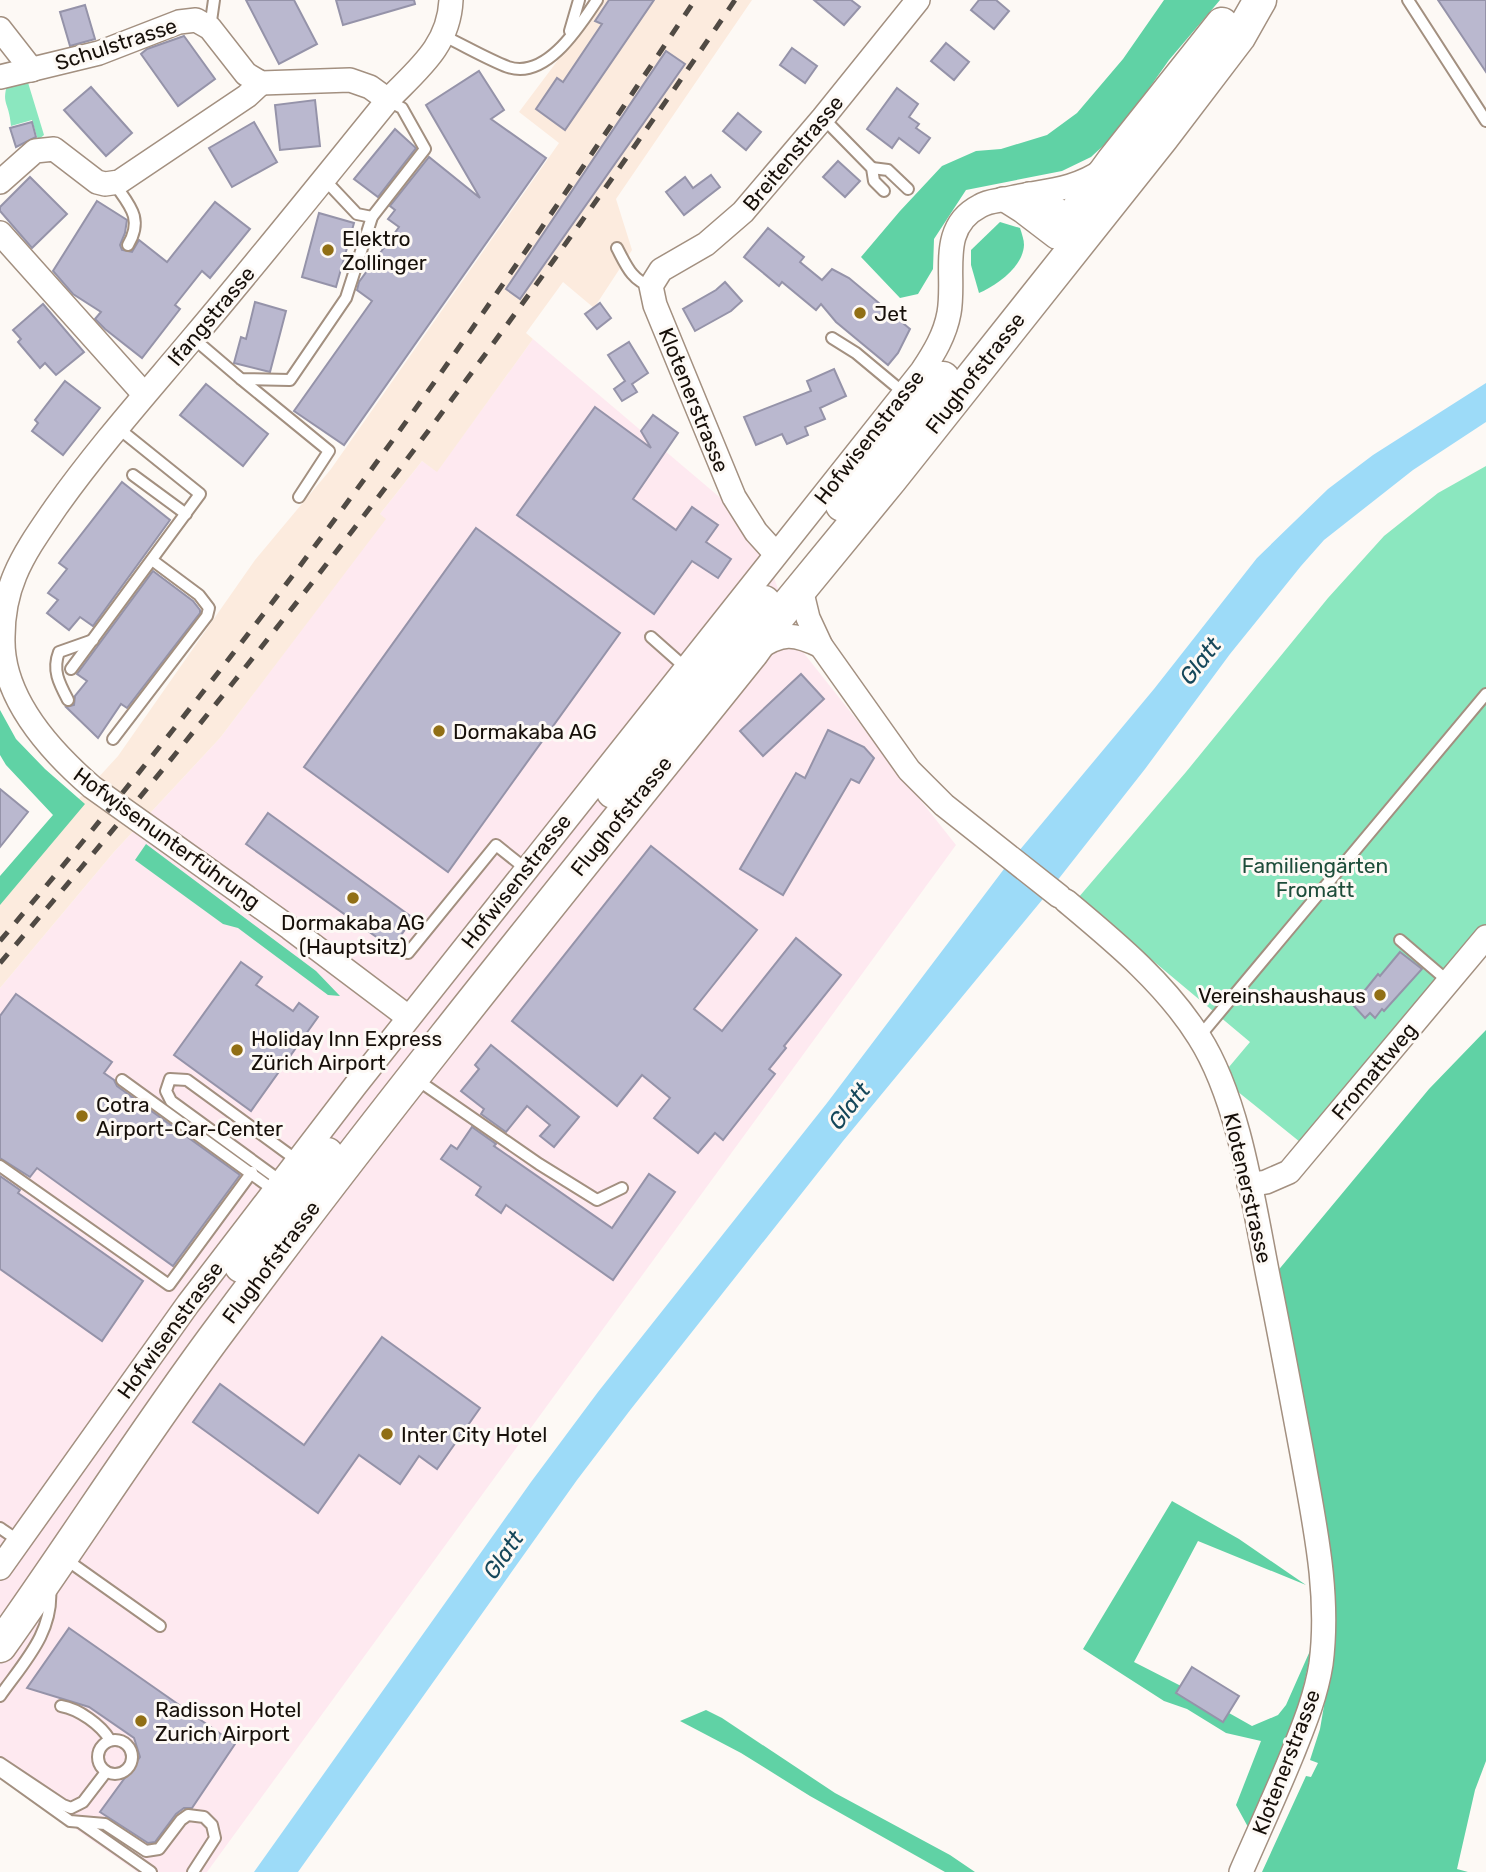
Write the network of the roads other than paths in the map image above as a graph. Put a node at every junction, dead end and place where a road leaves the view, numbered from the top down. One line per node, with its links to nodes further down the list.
1 (214, 0): 9 (lane)
2 (451, 0): 11 (street)
3 (579, 0): 12 (lane)
4 (597, 0): 12 (lane)
5 (918, 0): 17 (street, Breitenstrasse)
6 (1250, 0): 19 (main road, Flughofstrasse)
7 (1260, 0): 30 (main road, Flughofstrasse)
8 (1408, 0): 18 (lane)
9 (210, 28): 13 (street, Schulstrasse); 15 (street, Schulstrasse)
10 (0, 29): 13 (street, Schulstrasse)
11 (444, 36): 12 (lane); 16 (street, Ifangstrasse)
12 (569, 36)
13 (32, 69): 14 (street)
14 (0, 76)
15 (261, 83): 16 (street); 23 (street)
16 (387, 100): 21 (street, Ifangstrasse); 28 (lane)
17 (823, 118): 20 (lane); 33 (street, Breitenstrasse)
18 (1486, 121)
19 (1113, 161): 26 (street, Hofwisenstrasse); 30 (main road, Flughofstrasse)
20 (872, 168): 24 (lane); 25 (lane)
21 (324, 179): 28 (lane); 34 (street, Ifangstrasse)
22 (0, 182): 23 (street)
23 (114, 183): 31 (lane)
24 (908, 189)
25 (884, 191)
26 (1029, 194): 27 (street, Hofwisenstrasse); 30 (street)
27 (1003, 200): 30 (street); 37 (street, Hofwisenstrasse)
28 (373, 217): 36 (lane)
29 (0, 233): 38 (street)
30 (1068, 233): 45 (main road, Flughofstrasse); 74 (main road, Flughofstrasse)
31 (128, 244)
32 (617, 248): 33 (lane)
33 (651, 286): 43 (street, Klotenerstrasse)
34 (193, 338): 36 (lane); 38 (street, Ifangstrasse)
35 (832, 338): 37 (lane)
36 (241, 379): 41 (lane)
37 (904, 393): 43 (street, Hofwisenstrasse)
38 (145, 394): 39 (street, Ifangstrasse)
39 (118, 428): 42 (lane); 46 (street, Ifangstrasse)
40 (133, 475): 42 (lane)
41 (299, 497)
42 (186, 514): 44 (lane)
43 (776, 554): 51 (street, Hofwisenstrasse)
44 (152, 560): 48 (lane); 55 (lane)
45 (800, 589): 49 (street, Klotenerstrasse); 50 (main road, Flughofstrasse)
46 (3, 608): 61 (street, Hofwisenunterführung)
47 (651, 637): 51 (lane)
48 (93, 640): 52 (lane); 54 (lane)
49 (821, 646): 50 (street); 62 (street, Klotenerstrasse)
50 (752, 653): 63 (main road, Flughofstrasse)
51 (686, 667): 56 (street, Hofwisenstrasse)
52 (71, 669)
53 (1486, 694): 62 (lane)
54 (68, 700)
55 (114, 739)
56 (526, 869): 59 (lane); 61 (street, Hofwisenstrasse)
57 (1486, 937): 60 (street, Fromattweg)
58 (1400, 940): 60 (lane)
59 (408, 953)
60 (1449, 982): 68 (street, Fromattweg)
61 (408, 1017): 65 (street, Hofwisenstrasse)
62 (1199, 1037): 68 (street, Klotenerstrasse)
63 (414, 1077): 70 (lane); 72 (main road, Flughofstrasse)
64 (122, 1080): 67 (lane)
65 (298, 1161): 69 (street, Hofwisenstrasse); 69 (lane)
66 (0, 1166): 67 (lane)
67 (252, 1172): 69 (lane)
68 (1249, 1185): 86 (street, Klotenerstrasse)
69 (278, 1186): 71 (street, Hofwisenstrasse)
70 (622, 1188)
71 (10, 1535): 73 (street, Hofwisenstrasse)
72 (55, 1566): 75 (lane); 76 (main road, Flughofstrasse); 77 (lane)
73 (0, 1568)
74 (0, 1608)
75 (160, 1626)
76 (0, 1646)
77 (0, 1696)
78 (61, 1706): 79 (lane)
79 (110, 1740): 82 (lane); 82 (lane)
80 (0, 1763): 82 (lane)
81 (0, 1771): 83 (lane)
82 (106, 1772)
83 (81, 1823): 84 (lane); 85 (lane)
84 (151, 1872)
85 (193, 1872)
86 (1241, 1872)

